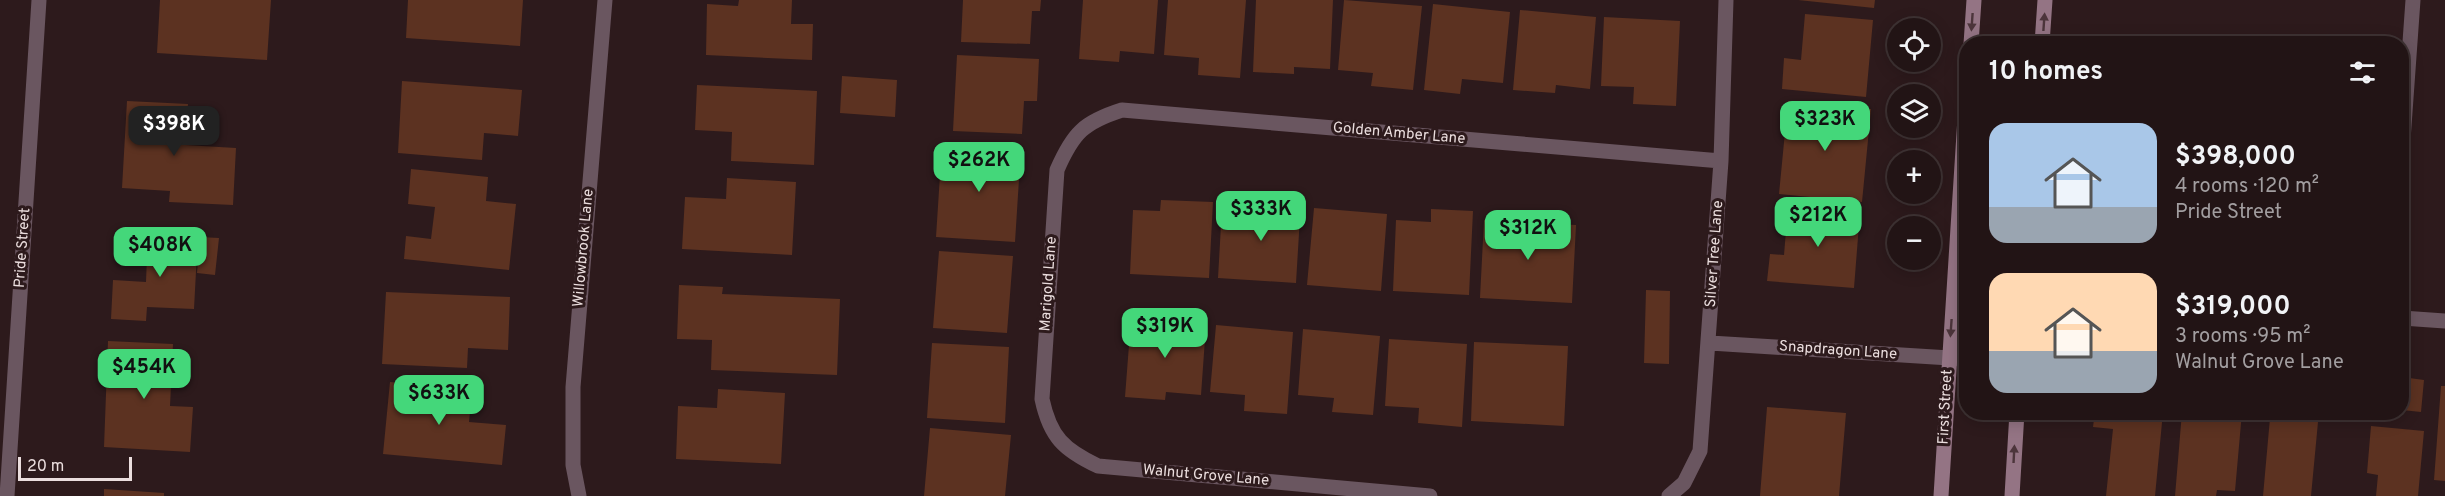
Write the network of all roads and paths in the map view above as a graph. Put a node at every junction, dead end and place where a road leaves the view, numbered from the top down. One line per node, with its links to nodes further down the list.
1 (39, 0): 20 (street, Pride Street)
2 (605, 0): 21 (street, Willowbrook Lane)
3 (1726, 0): 11 (street, Silver Tree Lane)
4 (1974, 0): 7 (main road, one-way to 7)
5 (2045, 0): 8 (main road, one-way to 5)
6 (2413, 0): 9 (street)
7 (1972, 36)
8 (2043, 36)
9 (2409, 56)
10 (1082, 128): 11 (street, Golden Amber Lane); 19 (street, Marigold Lane)
11 (1721, 161): 15 (street, Silver Tree Lane)
12 (1959, 207): 16 (main road, First Street, one-way to 16)
13 (2409, 318): 14 (street)
14 (2445, 321)
15 (1710, 343): 16 (street, Snapdragon Lane); 23 (street, Silver Tree Lane)
16 (1949, 358): 17 (street, Snapdragon Lane); 24 (main road, First Street)
17 (1959, 359)
18 (2017, 420): 25 (main road, one-way to 18)
19 (1061, 444): 22 (street, Walnut Grove Lane)
20 (6, 496)
21 (579, 496)
22 (1430, 496)
23 (1669, 496)
24 (1941, 496)
25 (2012, 496)

